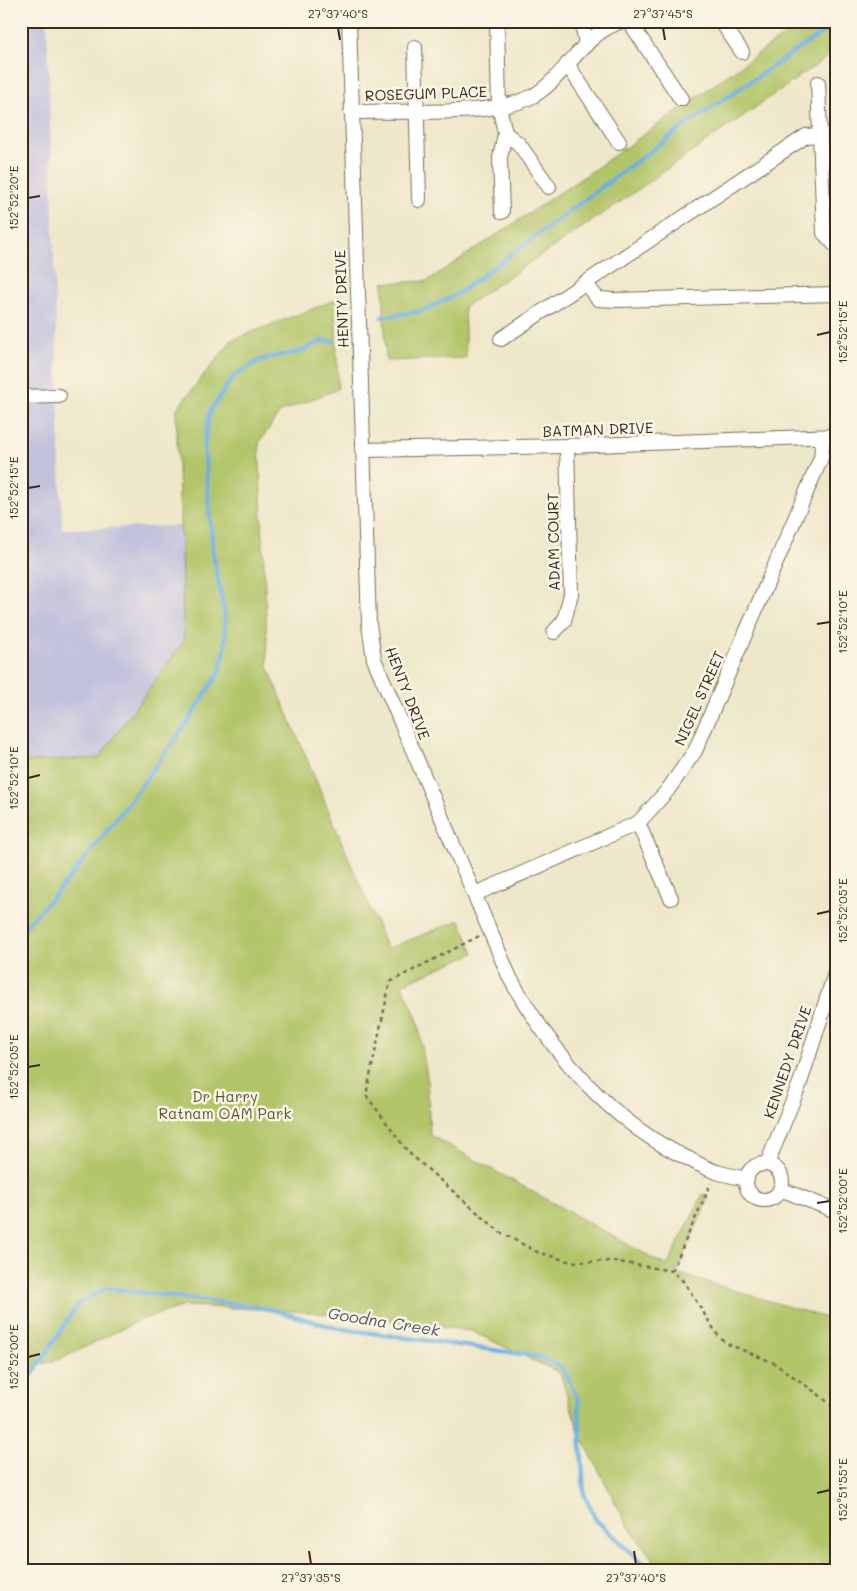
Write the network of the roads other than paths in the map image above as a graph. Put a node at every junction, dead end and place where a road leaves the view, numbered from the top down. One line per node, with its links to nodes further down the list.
1 (349, 21): 15 (street, HENTY DRIVE)
2 (497, 21): 13 (street)
3 (582, 21): 7 (street)
4 (623, 21): 7 (street, ROSEGUM PLACE)
5 (629, 21): 12 (street)
6 (721, 21): 9 (street)
7 (586, 45): 10 (street, ROSEGUM PLACE)
8 (415, 46): 14 (street)
9 (742, 52)
10 (567, 64): 13 (street, ROSEGUM PLACE); 18 (street)
11 (818, 83): 17 (street)
12 (680, 99)
13 (499, 106): 14 (street, ROSEGUM PLACE); 16 (street)
14 (416, 111): 15 (street, ROSEGUM PLACE); 20 (street)
15 (351, 112): 30 (street, HENTY DRIVE)
16 (505, 133): 19 (street); 21 (street)
17 (820, 135): 22 (street); 23 (street)
18 (619, 142)
19 (549, 188)
20 (419, 200)
21 (502, 212)
22 (836, 246)
23 (585, 283): 24 (street); 25 (street)
24 (836, 294)
25 (502, 340)
26 (59, 396): 27 (street)
27 (21, 397)
28 (830, 436): 29 (street, BATMAN DRIVE); 32 (street, NIGEL STREET)
29 (567, 446): 30 (street, BATMAN DRIVE); 31 (street, ADAM COURT)
30 (362, 450): 33 (street, HENTY DRIVE)
31 (554, 632)
32 (638, 824): 33 (street, NIGEL STREET); 34 (street)
33 (475, 894): 38 (street, HENTY DRIVE)
34 (671, 898)
35 (836, 970): 36 (street, KENNEDY DRIVE)
36 (832, 993): 37 (street, KENNEDY DRIVE)
37 (767, 1164): 38 (street); 39 (street)
38 (746, 1179): 39 (street)
39 (780, 1189): 40 (street)
40 (836, 1211)

